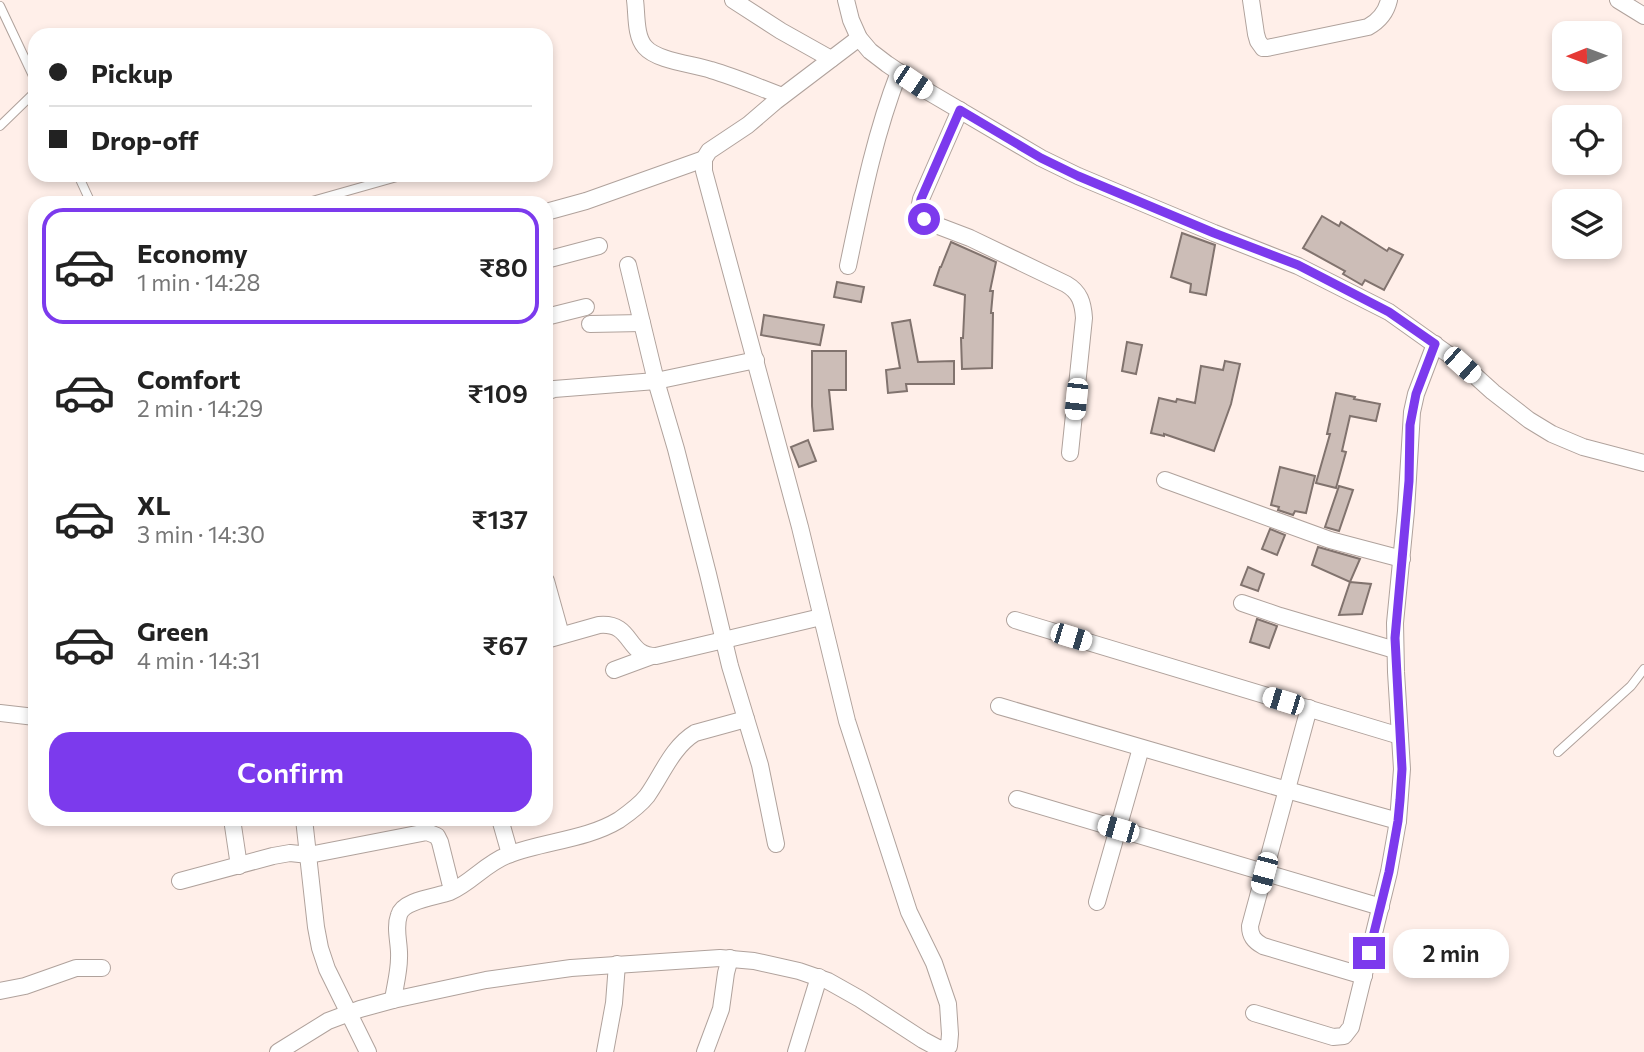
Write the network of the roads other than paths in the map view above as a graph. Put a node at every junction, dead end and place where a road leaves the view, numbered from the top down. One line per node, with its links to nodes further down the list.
1 (635, 0): 13 (street)
2 (733, 0): 10 (street)
3 (846, 0): 9 (street)
4 (1251, 0): 5 (street)
5 (1389, 0)
6 (1618, 0): 8 (street)
7 (0, 6): 11 (lane)
8 (1644, 16)
9 (859, 38): 10 (street); 12 (street)
10 (831, 59): 13 (street)
11 (28, 65)
12 (899, 72): 15 (street); 24 (street)
13 (782, 96): 17 (street)
14 (28, 99): 16 (lane)
15 (960, 110): 29 (street); 33 (street)
16 (0, 126)
17 (704, 159): 20 (street); 30 (street)
18 (379, 182): 19 (lane)
19 (330, 196)
20 (553, 210)
21 (599, 246): 22 (street)
22 (553, 258)
23 (628, 265): 27 (street)
24 (848, 266)
25 (586, 307): 26 (street)
26 (553, 315)
27 (642, 323): 28 (street); 31 (street)
28 (590, 324)
29 (1435, 344): 34 (street); 36 (street)
30 (756, 360): 31 (street); 38 (street)
31 (656, 381): 32 (street); 41 (street)
32 (553, 389)
33 (1070, 453)
34 (1644, 463)
35 (1165, 480): 36 (street)
36 (1402, 559): 42 (street)
37 (1242, 603): 42 (street)
38 (821, 617): 41 (street); 80 (street)
39 (1014, 620): 47 (street)
40 (553, 638): 43 (street)
41 (723, 640): 43 (street); 50 (street)
42 (1395, 650): 51 (street)
43 (652, 656): 45 (street)
44 (1644, 669): 53 (lane)
45 (614, 670)
46 (999, 706): 52 (street)
47 (1309, 709): 51 (street); 54 (street)
48 (0, 713): 49 (street)
49 (28, 716)
50 (746, 719): 61 (street); 62 (street)
51 (1400, 736): 56 (street)
52 (1140, 748): 54 (street); 60 (street)
53 (1558, 752)
54 (1287, 790): 56 (street); 65 (street)
55 (1017, 799): 60 (street)
56 (1398, 821): 69 (street)
57 (233, 826): 64 (street)
58 (305, 826): 63 (street)
59 (502, 826): 62 (street)
60 (1118, 829): 65 (street); 68 (street)
61 (776, 844)
62 (510, 854): 67 (street)
63 (309, 855): 64 (street); 67 (street); 77 (street)
64 (239, 866): 66 (street)
65 (1264, 873): 69 (street); 73 (street)
66 (180, 881)
67 (453, 891): 76 (street)
68 (1097, 902)
69 (1381, 907): 73 (street)
70 (730, 958): 71 (street); 74 (street); 84 (street)
71 (617, 964): 76 (street); 83 (street)
72 (102, 968): 75 (street)
73 (1364, 976): 78 (street)
74 (819, 977): 79 (street); 85 (street)
75 (0, 991)
76 (393, 1000): 77 (street)
77 (348, 1013): 81 (street); 82 (street)
78 (1254, 1013)
79 (928, 1048): 80 (street)
80 (950, 1049)
81 (278, 1052)
82 (368, 1052)
83 (605, 1052)
84 (705, 1052)
85 (796, 1052)

